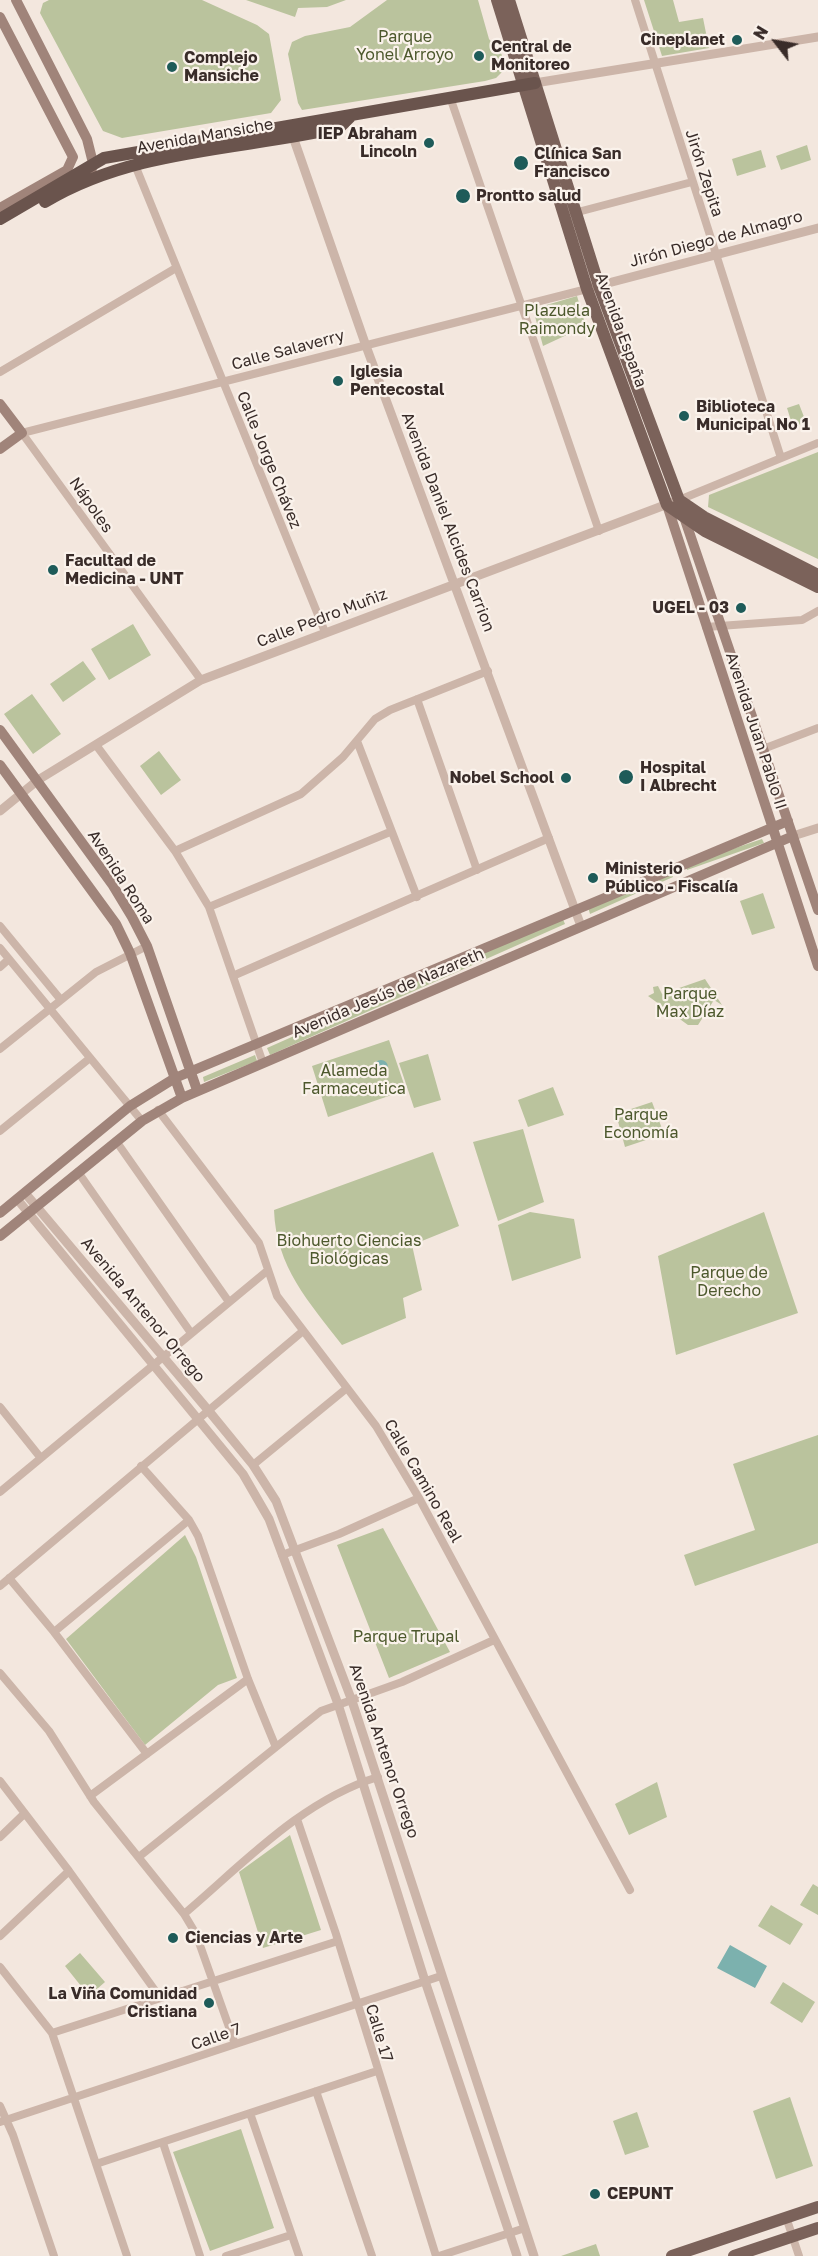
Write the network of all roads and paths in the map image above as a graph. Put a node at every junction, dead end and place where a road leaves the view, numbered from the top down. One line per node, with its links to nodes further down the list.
1 (16, 0): 11 (main road)
2 (497, 0): 8 (main road, Avenida España)
3 (509, 0): 8 (main road, Avenida España)
4 (634, 0): 7 (street, Jirón Zepita)
5 (0, 17): 16 (main road)
6 (818, 37): 7 (street)
7 (655, 65): 8 (street); 14 (street, Jirón Zepita)
8 (529, 84): 9 (highway, Avenida Mansiche); 17 (main road, Avenida España); 23 (main road, Avenida España)
9 (450, 97): 10 (highway, Avenida Mansiche); 24 (street)
10 (291, 132): 11 (highway, Avenida Mansiche); 12 (highway, Avenida Mansiche); 25 (street, Avenida Daniel Alcides Carrion)
11 (93, 163): 13 (main road); 15 (highway, Avenida Mansiche)
12 (135, 165): 13 (highway, Avenida Mansiche); 22 (street, Calle Jorge Chávez)
13 (90, 178): 15 (highway, Avenida Mansiche)
14 (692, 182): 17 (street); 21 (street, Jirón Zepita)
15 (51, 193): 18 (highway, Avenida Mansiche); 20 (highway, Avenida Mansiche)
16 (0, 208)
17 (574, 213): 23 (main road, Avenida España)
18 (0, 219)
19 (818, 228): 21 (street, Jirón Diego de Almagro)
20 (0, 229)
21 (717, 254): 23 (street, Jirón Diego de Almagro); 32 (street, Jirón Zepita)
22 (176, 268): 26 (street); 27 (street, Calle Jorge Chávez)
23 (593, 287): 24 (street, Calle Salaverry); 33 (main road, Avenida España); 34 (main road, Avenida España)
24 (521, 306): 25 (street, Calle Salaverry); 36 (street)
25 (366, 346): 27 (street, Calle Salaverry); 38 (street, Avenida Daniel Alcides Carrion)
26 (0, 372)
27 (223, 383): 29 (street, Calle Salaverry); 43 (street, Calle Jorge Chávez)
28 (0, 404): 29 (main road, Nápoles)
29 (22, 433): 31 (main road, Calle Salaverry); 47 (street, Nápoles)
30 (818, 443): 32 (street)
31 (0, 449)
32 (781, 458): 33 (street)
33 (679, 500): 34 (street, Calle Pedro Muñiz); 35 (main road, Avenida Juan Pablo II); 37 (main road)
34 (667, 506): 35 (main road); 36 (street, Calle Pedro Muñiz); 42 (main road, Avenida Juan Pablo II)
35 (685, 520): 39 (main road); 41 (main road, Avenida Juan Pablo II)
36 (599, 531): 38 (street, Calle Pedro Muñiz)
37 (818, 575)
38 (454, 584): 43 (street, Calle Pedro Muñiz); 46 (street, Avenida Daniel Alcides Carrion)
39 (818, 587)
40 (818, 610): 41 (street)
41 (722, 625): 42 (street); 44 (main road, Avenida Juan Pablo II)
42 (706, 627): 45 (main road, Avenida Juan Pablo II)
43 (324, 632): 47 (street, Calle Pedro Muñiz)
44 (735, 665): 45 (main road); 53 (main road, Avenida Juan Pablo II)
45 (720, 669): 59 (main road, Avenida Juan Pablo II)
46 (489, 671): 48 (street); 63 (street, Avenida Daniel Alcides Carrion)
47 (201, 680): 52 (street, Calle Pedro Muñiz)
48 (417, 699): 51 (street); 66 (street)
49 (818, 728): 53 (street)
50 (0, 730): 55 (main road, Avenida Roma)
51 (357, 741): 61 (street); 65 (street)
52 (96, 745): 55 (street, Calle Pedro Muñiz); 65 (street)
53 (764, 749): 58 (main road, Avenida Juan Pablo II)
54 (0, 765): 56 (main road, Avenida Roma)
55 (38, 780): 56 (street, Calle Pedro Muñiz); 73 (main road, Avenida Roma)
56 (22, 794): 57 (street, Calle Pedro Muñiz); 75 (main road, Avenida Roma)
57 (0, 811)
58 (788, 821): 59 (main road, Avenida Jesús de Nazareth); 62 (main road, Avenida Juan Pablo II)
59 (772, 827): 64 (main road, Avenida Juan Pablo II); 69 (main road, Avenida Jesús de Nazareth)
60 (818, 828): 62 (street, Avenida Jesús de Nazareth)
61 (390, 832): 67 (street); 68 (street)
62 (793, 836): 64 (main road, Avenida Jesús de Nazareth); 70 (main road, Avenida Juan Pablo II)
63 (549, 838): 66 (street); 69 (street, Avenida Daniel Alcides Carrion)
64 (777, 843): 72 (main road, Avenida Jesús de Nazareth); 77 (main road, Avenida Juan Pablo II)
65 (175, 851): 68 (street)
66 (477, 870): 67 (street)
67 (417, 897): 79 (street)
68 (209, 907): 79 (street)
69 (575, 910): 72 (street, Avenida Daniel Alcides Carrion); 82 (main road, Avenida Jesús de Nazareth)
70 (818, 910)
71 (0, 926): 80 (street)
72 (581, 926): 85 (main road, Avenida Jesús de Nazareth)
73 (147, 946): 75 (street); 86 (main road, Avenida Roma)
74 (0, 948): 76 (street)
75 (130, 953): 80 (street); 87 (main road, Avenida Roma)
76 (9, 959): 78 (street); 81 (street)
77 (818, 966)
78 (0, 967)
79 (235, 975): 82 (street)
80 (61, 1000): 81 (street)
81 (50, 1009): 83 (street); 84 (street)
82 (256, 1044): 85 (street); 86 (main road, Avenida Jesús de Nazareth)
83 (0, 1049)
84 (90, 1058): 90 (street); 93 (street)
85 (263, 1063): 88 (main road, Avenida Jesús de Nazareth)
86 (189, 1072): 87 (main road, Avenida Jesús de Nazareth); 88 (main road, Avenida Roma)
87 (175, 1078): 89 (main road, Avenida Roma); 90 (main road, Avenida Jesús de Nazareth)
88 (197, 1090): 89 (main road, Avenida Jesús de Nazareth)
89 (182, 1098): 91 (main road, Avenida Jesús de Nazareth)
90 (130, 1107): 92 (street); 96 (main road, Avenida Jesús de Nazareth)
91 (158, 1110): 92 (main road, Avenida Jesús de Nazareth); 100 (street, Calle Camino Real)
92 (142, 1121): 94 (main road, Avenida Jesús de Nazareth)
93 (0, 1131)
94 (116, 1141): 95 (main road, Avenida Jesús de Nazareth); 101 (street)
95 (78, 1172): 97 (main road, Avenida Jesús de Nazareth); 105 (street)
96 (21, 1196): 97 (street, Avenida Antenor Orrego); 98 (main road, Avenida Jesús de Nazareth)
97 (32, 1210): 99 (main road, Avenida Jesús de Nazareth); 102 (street, Avenida Antenor Orrego); 103 (street, Avenida Antenor Orrego)
98 (0, 1213)
99 (0, 1236)
100 (267, 1271): 101 (street); 104 (street, Calle Camino Real)
101 (229, 1302): 105 (street)
102 (119, 1304): 103 (street); 106 (street, Avenida Antenor Orrego)
103 (108, 1313): 107 (street, Avenida Antenor Orrego)
104 (303, 1332): 108 (street, Calle Camino Real); 110 (street)
105 (191, 1333): 106 (street)
106 (163, 1356): 107 (street); 110 (street, Avenida Antenor Orrego)
107 (152, 1365): 111 (street, Avenida Antenor Orrego); 112 (street)
108 (347, 1388): 113 (street); 116 (street, Calle Camino Real)
109 (0, 1407): 112 (street)
110 (208, 1410): 111 (street); 113 (street, Avenida Antenor Orrego)
111 (197, 1419): 114 (street); 119 (street, Avenida Antenor Orrego)
112 (40, 1457): 115 (street)
113 (253, 1465): 118 (street, Avenida Antenor Orrego)
114 (141, 1466): 117 (street); 120 (street)
115 (0, 1492)
116 (419, 1498): 118 (street); 123 (street, Calle Camino Real)
117 (189, 1520): 122 (street); 125 (street)
118 (297, 1549): 119 (street); 126 (street, Avenida Antenor Orrego)
119 (282, 1555): 127 (street, Avenida Antenor Orrego)
120 (9, 1578): 121 (street); 122 (street)
121 (0, 1586)
122 (54, 1632): 129 (street)
123 (494, 1640): 126 (street); 139 (street, Calle Camino Real)
124 (0, 1673): 133 (street)
125 (248, 1679): 128 (street); 129 (street)
126 (352, 1701): 127 (street); 130 (street, Avenida Antenor Orrego)
127 (338, 1704): 128 (street); 132 (street, Avenida Antenor Orrego)
128 (275, 1745): 137 (street)
129 (147, 1754): 133 (street)
130 (378, 1776): 132 (street); 144 (street, Avenida Antenor Orrego)
131 (0, 1781): 134 (street)
132 (364, 1781): 135 (street); 146 (street, Avenida Antenor Orrego)
133 (90, 1796): 137 (street)
134 (24, 1814): 136 (street); 138 (street)
135 (297, 1819): 140 (street); 142 (street, Calle 17)
136 (0, 1837)
137 (140, 1856): 140 (street)
138 (69, 1871): 141 (street); 147 (street)
139 (630, 1890)
140 (184, 1914): 145 (street)
141 (0, 1936)
142 (338, 1941): 145 (street); 148 (street, Calle 17)
143 (0, 1967): 149 (street)
144 (441, 1976): 146 (street, Calle 7); 161 (street, Avenida Antenor Orrego)
145 (214, 1979): 147 (street); 150 (street)
146 (425, 1981): 148 (street, Calle 7); 163 (street, Avenida Antenor Orrego)
147 (159, 1996): 149 (street)
148 (356, 2004): 150 (street, Calle 7); 151 (street, Calle 17)
149 (52, 2033): 153 (street)
150 (234, 2044): 153 (street, Calle 7)
151 (377, 2071): 152 (street); 172 (street, Calle 17)
152 (316, 2091): 155 (street); 171 (street)
153 (73, 2099): 156 (street, Calle 7); 158 (street)
154 (0, 2106): 156 (street)
155 (250, 2113): 157 (street); 164 (street)
156 (3, 2121): 166 (street)
157 (163, 2143): 158 (street); 168 (street)
158 (96, 2164): 167 (street)
159 (818, 2207): 160 (main road)
160 (786, 2217): 165 (street); 175 (main road)
161 (525, 2228): 163 (street); 174 (street, Avenida Antenor Orrego)
162 (818, 2228): 165 (main road)
163 (509, 2233): 172 (street); 173 (street, Avenida Antenor Orrego)
164 (291, 2235): 169 (street); 170 (street)
165 (792, 2236): 176 (main road); 177 (street)
166 (54, 2256)
167 (127, 2256)
168 (200, 2256)
169 (226, 2256)
170 (298, 2256)
171 (372, 2256)
172 (438, 2256)
173 (517, 2256)
174 (534, 2256)
175 (672, 2256)
176 (734, 2256)
177 (799, 2256)

